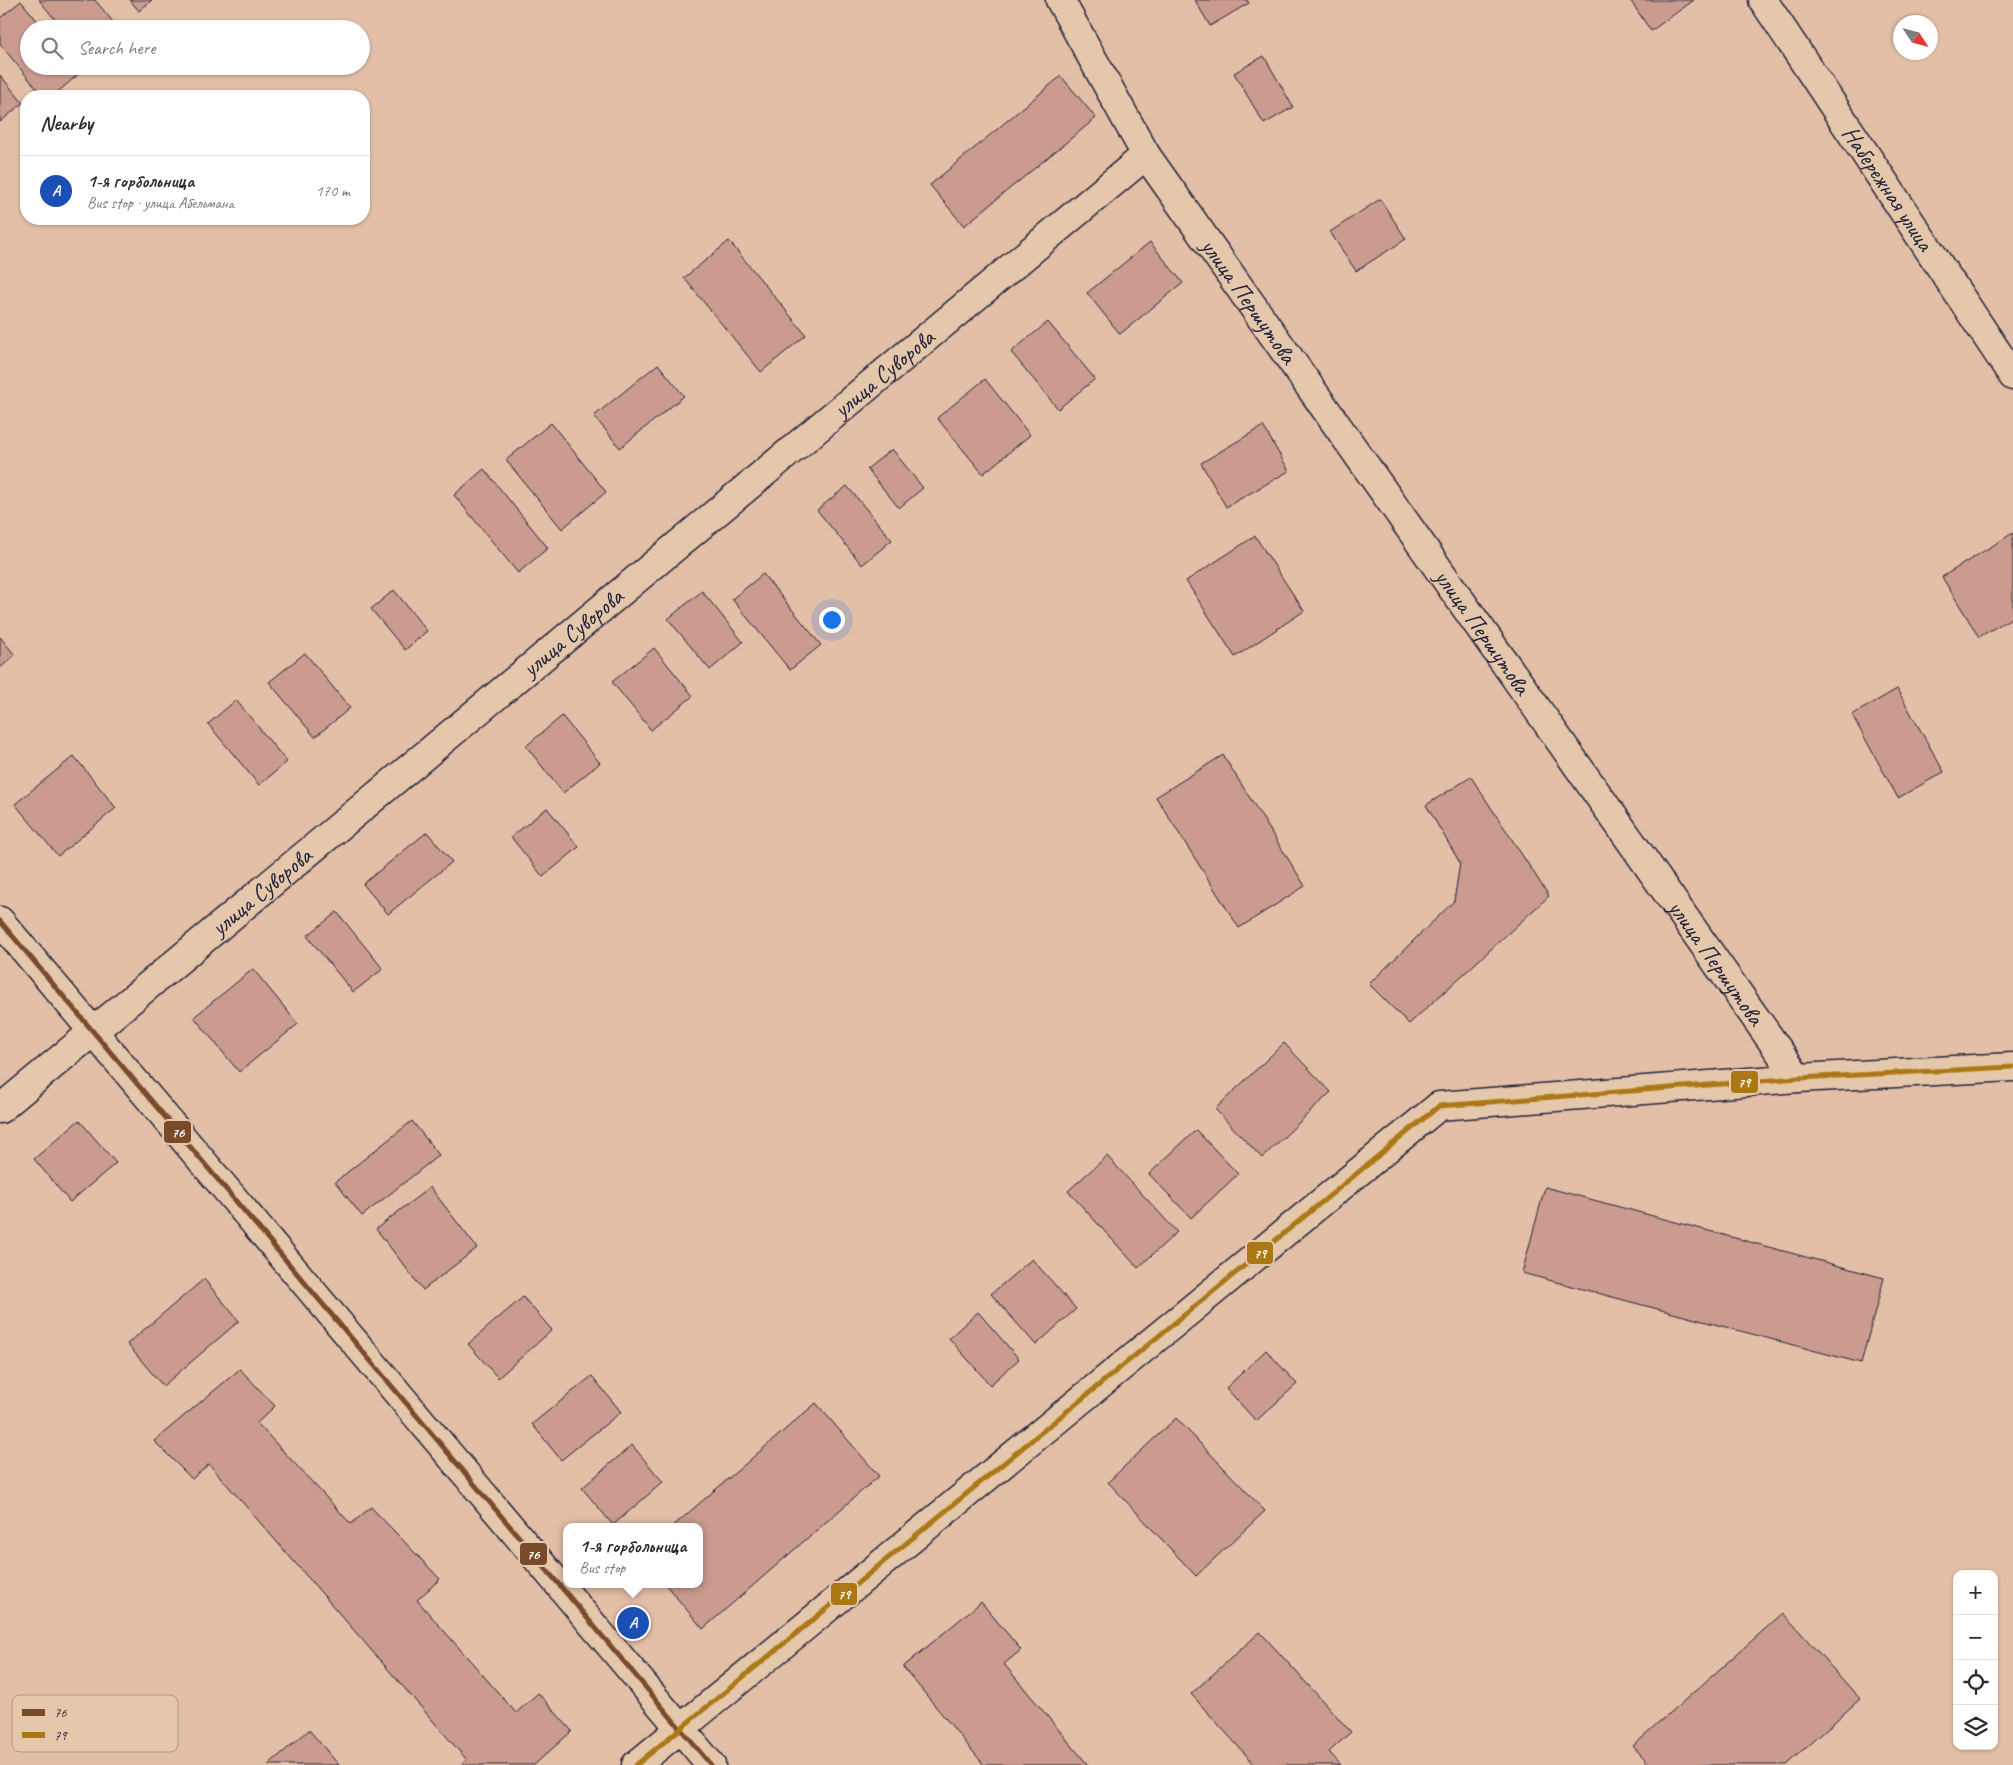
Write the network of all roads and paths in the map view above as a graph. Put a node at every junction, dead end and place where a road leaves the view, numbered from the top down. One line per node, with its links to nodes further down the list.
1 (1060, 0): 3 (street, улица Першутова)
2 (1763, 0): 4 (street, Набережная улица)
3 (1146, 155): 6 (street, улица Суворова); 8 (street, улица Першутова)
4 (2013, 376)
5 (0, 921): 6 (street)
6 (93, 1031): 9 (street, улица Суворова); 10 (street)
7 (2013, 1067): 8 (street)
8 (1798, 1078): 10 (street)
9 (0, 1109)
10 (680, 1728): 11 (street); 12 (street)
11 (636, 1765)
12 (711, 1765)

